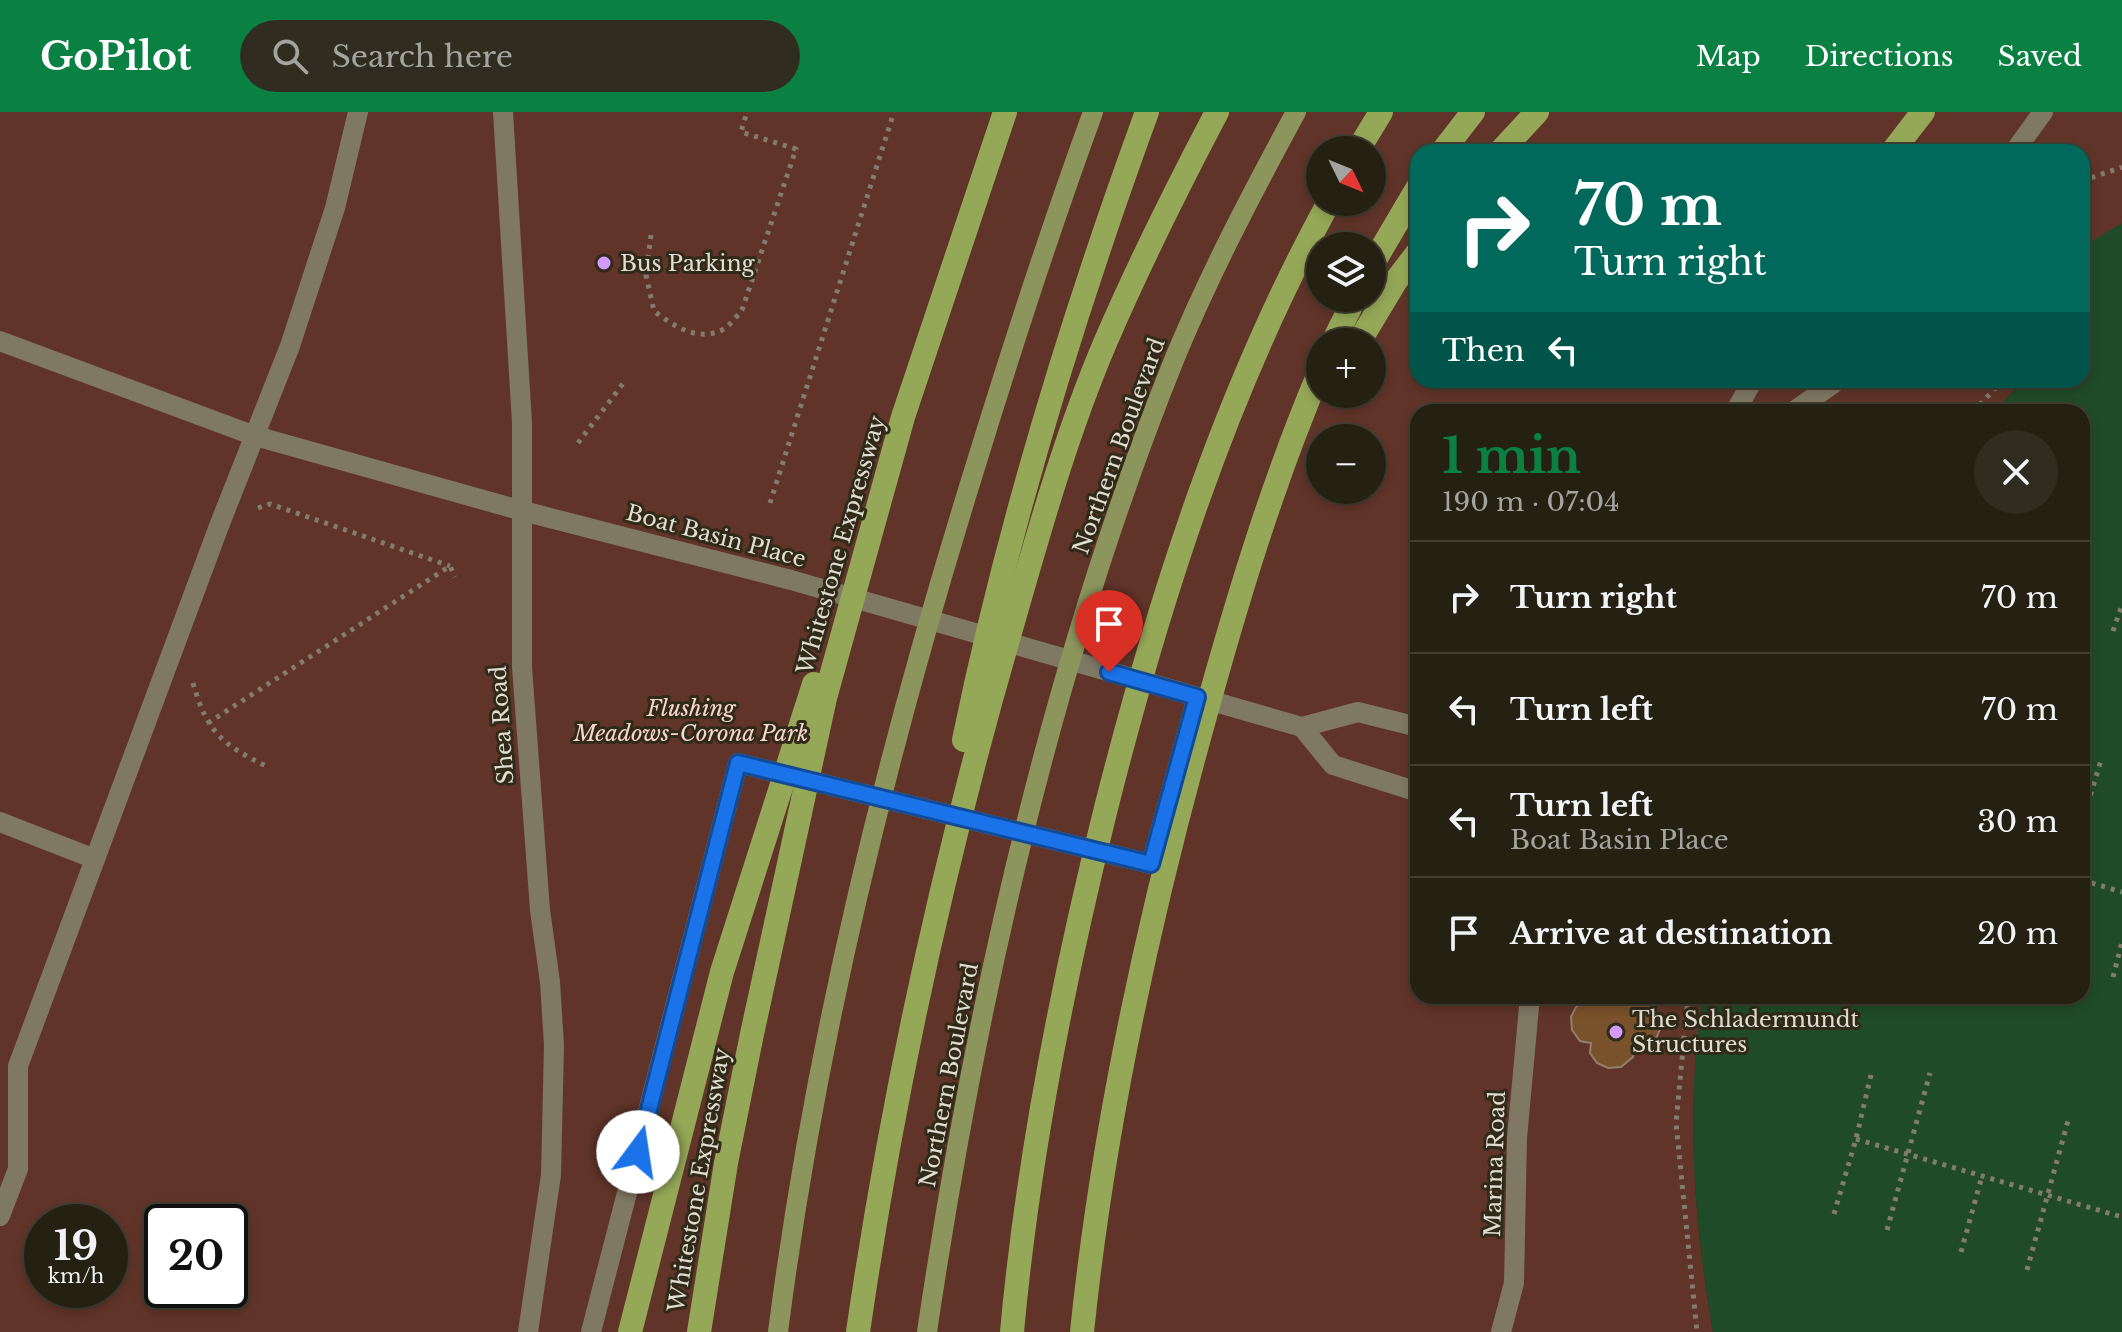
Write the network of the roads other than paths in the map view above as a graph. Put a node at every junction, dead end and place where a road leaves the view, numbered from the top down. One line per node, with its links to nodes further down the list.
1 (358, 112): 29 (street)
2 (503, 112): 30 (street, Shea Road)
3 (1005, 112): 28 (highway, Whitestone Expressway)
4 (1093, 112): 47 (main road)
5 (1147, 112): 38 (highway)
6 (1217, 112): 38 (highway)
7 (1296, 112): 41 (main road, Northern Boulevard)
8 (1381, 112): 13 (highway)
9 (1473, 112): 14 (highway)
10 (1537, 112): 15 (highway)
11 (1923, 112): 16 (highway)
12 (2043, 112): 17 (street)
13 (1366, 136)
14 (1448, 144)
15 (1507, 144)
16 (1898, 144)
17 (2020, 144)
18 (1410, 200): 20 (highway)
19 (1322, 216): 51 (highway)
20 (1386, 241)
21 (1410, 262): 22 (highway)
22 (1367, 328)
23 (0, 341): 29 (street, Boat Basin Place)
24 (1827, 388): 25 (street)
25 (1804, 404)
26 (1306, 406): 31 (highway)
27 (1322, 408): 31 (highway)
28 (903, 417): 45 (highway); 46 (highway, Whitestone Expressway)
29 (255, 436): 30 (street, Boat Basin Place); 37 (street)
30 (523, 511): 32 (street, Boat Basin Place); 43 (street, Shea Road)
31 (1257, 545): 52 (highway)
32 (1197, 697): 34 (street, Boat Basin Place); 44 (street)
33 (1410, 725): 34 (street)
34 (1302, 727): 35 (street)
35 (1410, 789)
36 (0, 822): 37 (street)
37 (95, 859): 40 (street)
38 (928, 948): 48 (highway)
39 (1529, 1004): 42 (street, Marina Road)
40 (0, 1216)
41 (933, 1292): 49 (main road, Northern Boulevard); 50 (street)
42 (1508, 1330)
43 (528, 1332)
44 (591, 1332)
45 (630, 1332)
46 (699, 1332)
47 (778, 1332)
48 (858, 1332)
49 (927, 1332)
50 (937, 1332)
51 (1012, 1332)
52 (1082, 1332)

